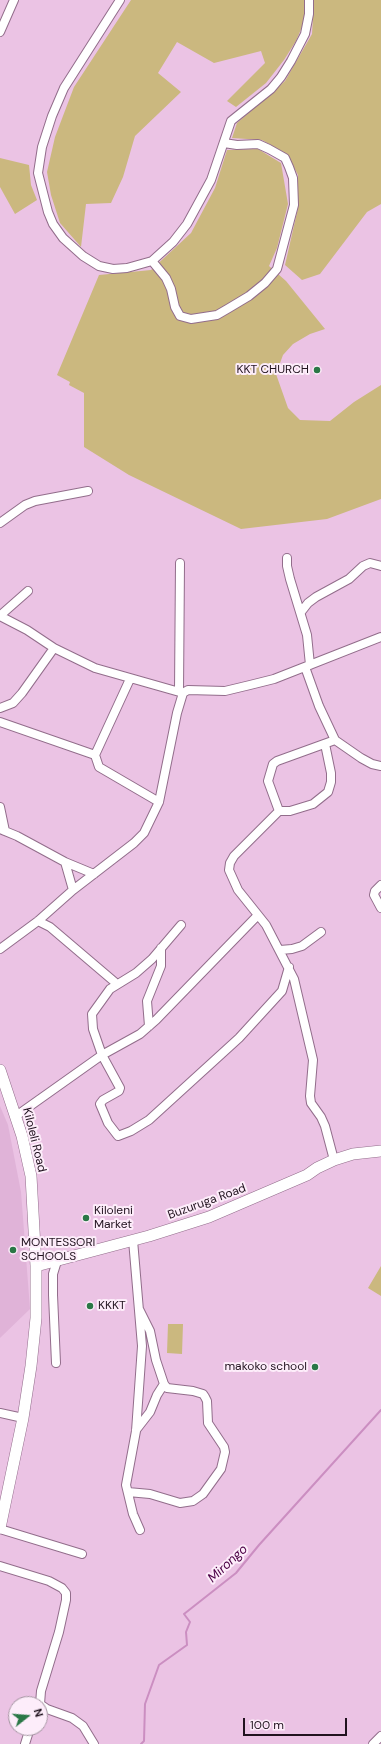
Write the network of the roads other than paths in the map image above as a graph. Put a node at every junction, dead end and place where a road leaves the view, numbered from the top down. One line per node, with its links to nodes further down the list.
1 (14, 0): 4 (street)
2 (120, 0): 6 (street)
3 (309, 0): 5 (street)
4 (0, 32)
5 (224, 143): 6 (street); 6 (street)
6 (152, 262)
7 (88, 491): 8 (street)
8 (0, 523)
9 (287, 558): 13 (street)
10 (180, 563): 19 (street)
11 (381, 566): 13 (street)
12 (28, 591): 14 (street)
13 (301, 612): 17 (street)
14 (1, 613): 16 (street)
15 (381, 637): 17 (street)
16 (54, 648): 18 (street); 20 (street)
17 (307, 666): 19 (street); 22 (street)
18 (130, 679): 19 (street); 24 (street)
19 (181, 692): 26 (street)
20 (0, 708)
21 (0, 722): 24 (street)
22 (335, 740): 23 (street); 25 (street)
23 (325, 744): 28 (street); 28 (street)
24 (95, 755): 26 (street)
25 (381, 766)
26 (159, 802): 31 (street)
27 (0, 807): 29 (street)
28 (279, 811): 35 (street)
29 (3, 830): 30 (street)
30 (65, 862): 31 (street); 33 (street)
31 (94, 874): 33 (street)
32 (381, 885): 34 (street)
33 (73, 890): 36 (street)
34 (381, 908)
35 (258, 914): 41 (street); 44 (street)
36 (38, 921): 40 (street); 43 (street)
37 (181, 925): 39 (street)
38 (321, 932): 41 (street)
39 (161, 948): 43 (street); 44 (street)
40 (0, 949)
41 (280, 950): 42 (street)
42 (289, 967): 45 (street); 49 (street)
43 (117, 984): 45 (street)
44 (149, 1026): 45 (street)
45 (102, 1055): 47 (street)
46 (0, 1070): 47 (main road, Kiloleli Road)
47 (16, 1116): 52 (main road, Kiloleli Road)
48 (381, 1151): 49 (main road, Buzuruga Road)
49 (334, 1160): 50 (main road, Buzuruga Road)
50 (133, 1240): 51 (main road, Buzuruga Road); 53 (street)
51 (57, 1261): 52 (main road, Buzuruga Road); 54 (street)
52 (36, 1266): 57 (main road, Kiloleli Road)
53 (140, 1309): 55 (street); 58 (street)
54 (56, 1363)
55 (164, 1384): 58 (street); 59 (street)
56 (0, 1413): 57 (street)
57 (23, 1418): 60 (main road, Kiloleli Road)
58 (136, 1431): 59 (street)
59 (128, 1492): 61 (street)
60 (0, 1528): 62 (street)
61 (140, 1530)
62 (82, 1554)
63 (0, 1566): 64 (street)
64 (40, 1696)
65 (48, 1709): 67 (street)
66 (381, 1736): 68 (street)
67 (94, 1744)
68 (373, 1744)

